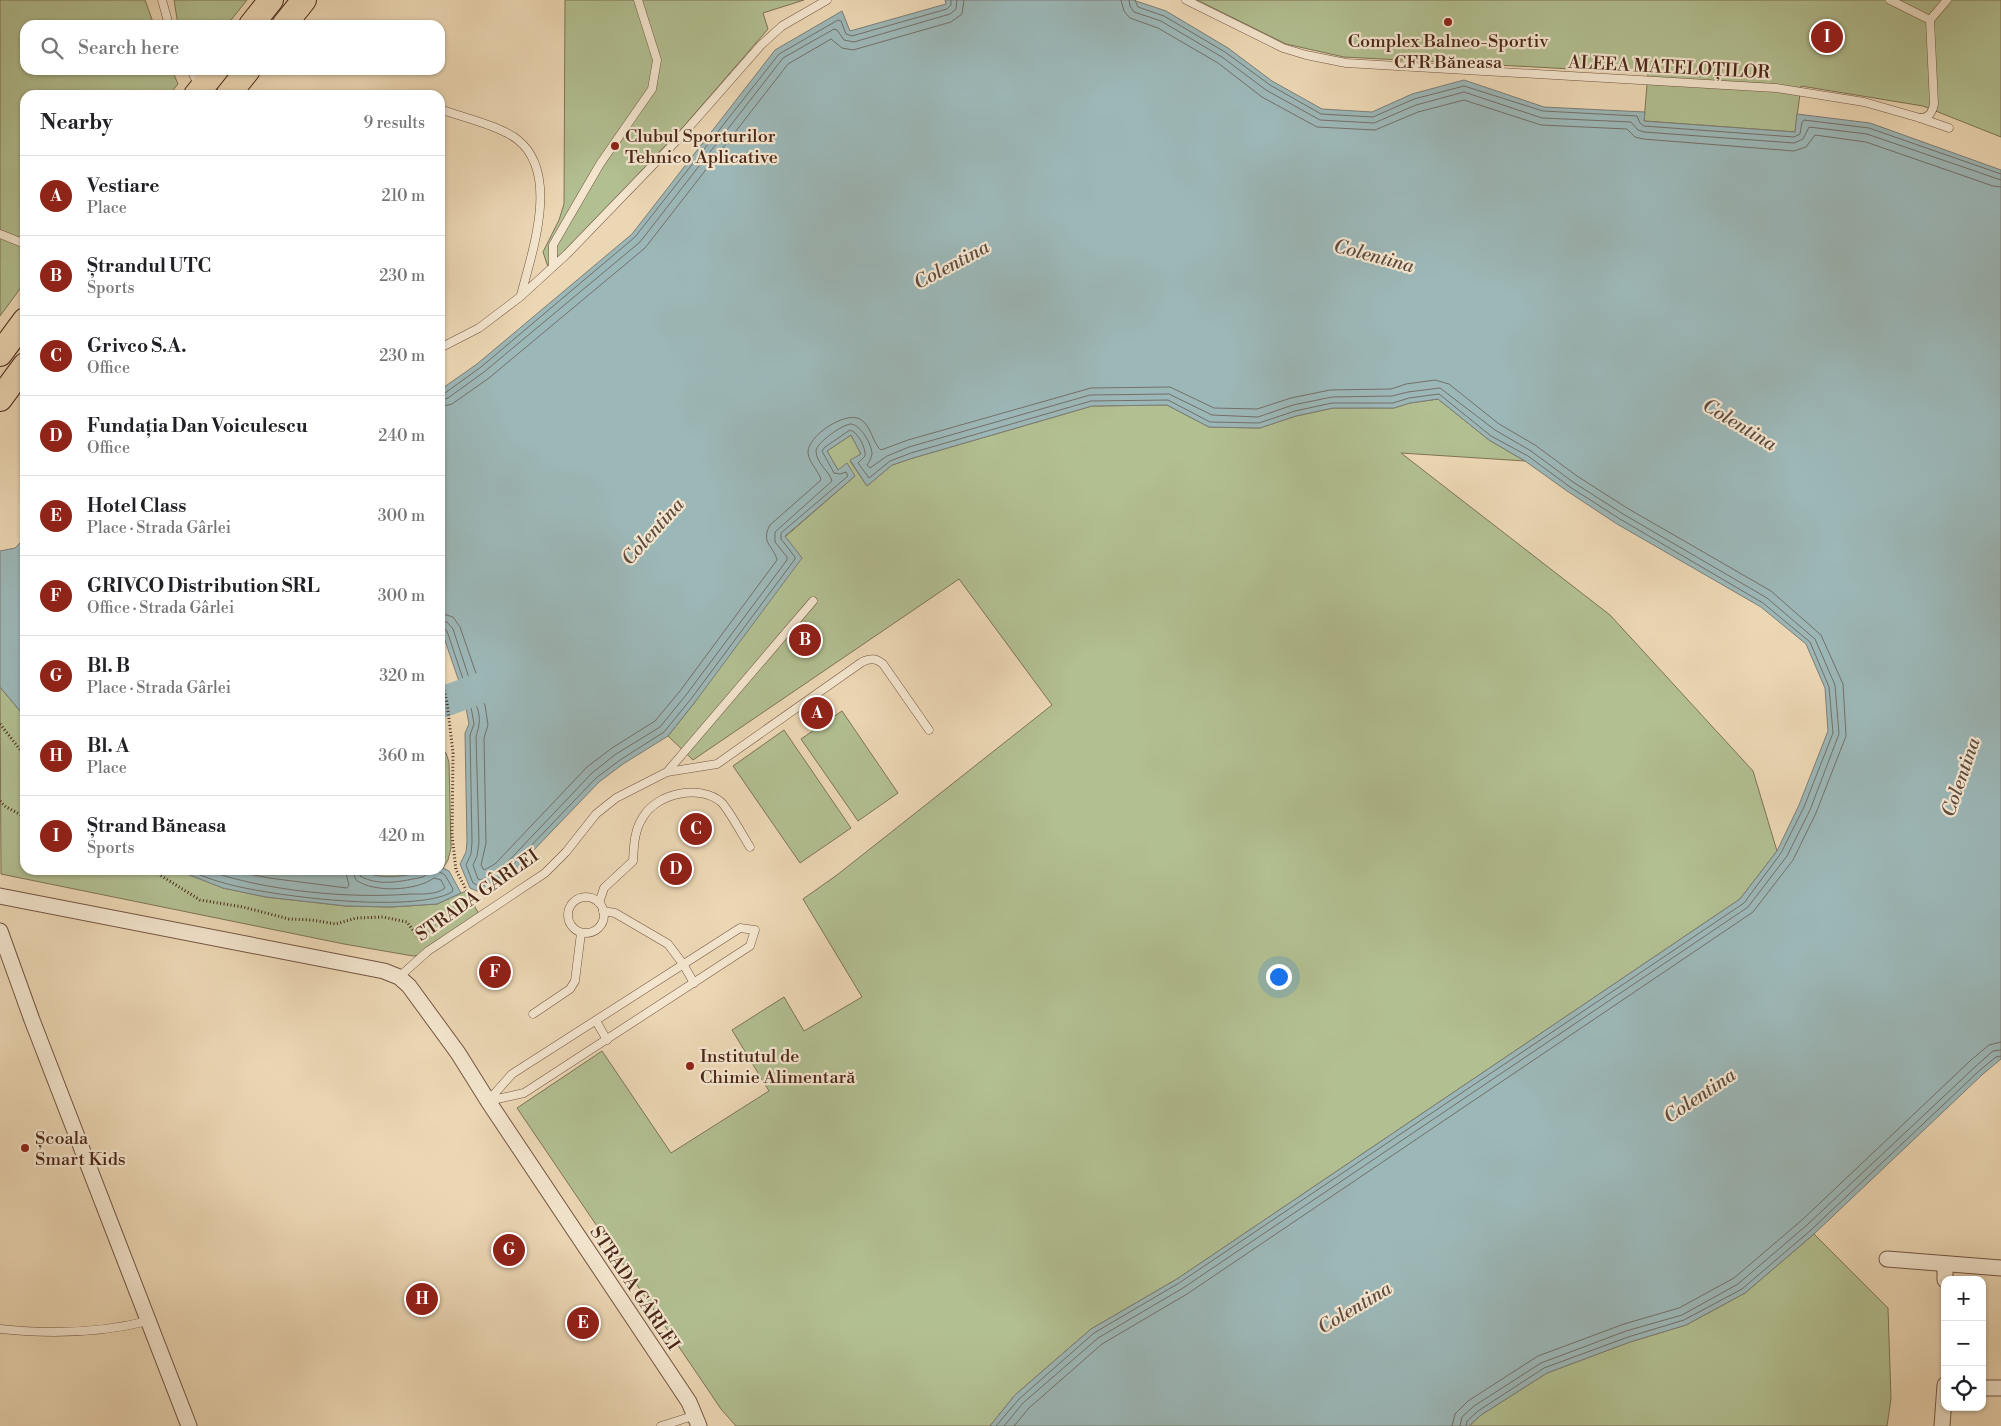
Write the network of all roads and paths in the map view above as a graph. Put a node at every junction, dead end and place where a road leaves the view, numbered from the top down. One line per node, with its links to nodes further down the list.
1 (162, 0): 9 (lane)
2 (271, 0): 10 (main road)
3 (304, 0): 11 (main road)
4 (638, 0): 22 (lane)
5 (827, 0): 22 (lane)
6 (1186, 0): 18 (lane, ALEEA MATELOȚILOR)
7 (1890, 0): 12 (lane)
8 (1947, 0): 12 (lane)
9 (168, 20)
10 (255, 20)
11 (288, 20)
12 (1930, 20): 18 (lane)
13 (209, 75): 15 (main road)
14 (244, 75): 16 (main road)
15 (196, 85)
16 (232, 90)
17 (445, 112): 23 (lane)
18 (1920, 118): 19 (lane, ALEEA MATELOȚILOR)
19 (1949, 128)
20 (0, 234): 21 (lane)
21 (20, 242)
22 (553, 266): 23 (lane)
23 (520, 297): 25 (lane)
24 (20, 327): 26 (main road)
25 (445, 345)
26 (0, 354)
27 (20, 372): 28 (main road)
28 (0, 399)
29 (813, 601): 34 (lane)
30 (445, 695): 42 (path)
31 (0, 724): 33 (path)
32 (929, 730): 34 (lane, STRADA GÂRLEI)
33 (20, 750)
34 (667, 772): 42 (lane, STRADA GÂRLEI)
35 (0, 801): 36 (path)
36 (20, 815)
37 (750, 848): 40 (lane)
38 (160, 875): 45 (path)
39 (0, 896): 47 (street, STRADA GÂRLEI)
40 (599, 903): 41 (lane); 44 (lane)
41 (604, 911): 44 (lane); 46 (lane)
42 (480, 916): 45 (lane, STRADA GÂRLEI)
43 (0, 932): 57 (street)
44 (581, 933): 49 (lane)
45 (428, 951): 47 (lane, STRADA GÂRLEI)
46 (683, 964): 48 (lane); 48 (lane); 50 (lane)
47 (399, 977): 52 (street, STRADA GÂRLEI)
48 (694, 983): 51 (lane)
49 (533, 1014)
50 (596, 1021): 51 (lane); 52 (lane)
51 (607, 1040): 52 (lane)
52 (488, 1101): 62 (street, STRADA GÂRLEI)
53 (1887, 1259): 54 (street)
54 (1945, 1264): 55 (street); 56 (street)
55 (2001, 1268)
56 (1945, 1276)
57 (148, 1320): 58 (lane); 63 (street)
58 (0, 1329)
59 (1986, 1388): 60 (street)
60 (2001, 1388)
61 (1943, 1411): 65 (street)
62 (697, 1421): 64 (lane)
63 (189, 1426)
64 (661, 1426)
65 (1942, 1426)

